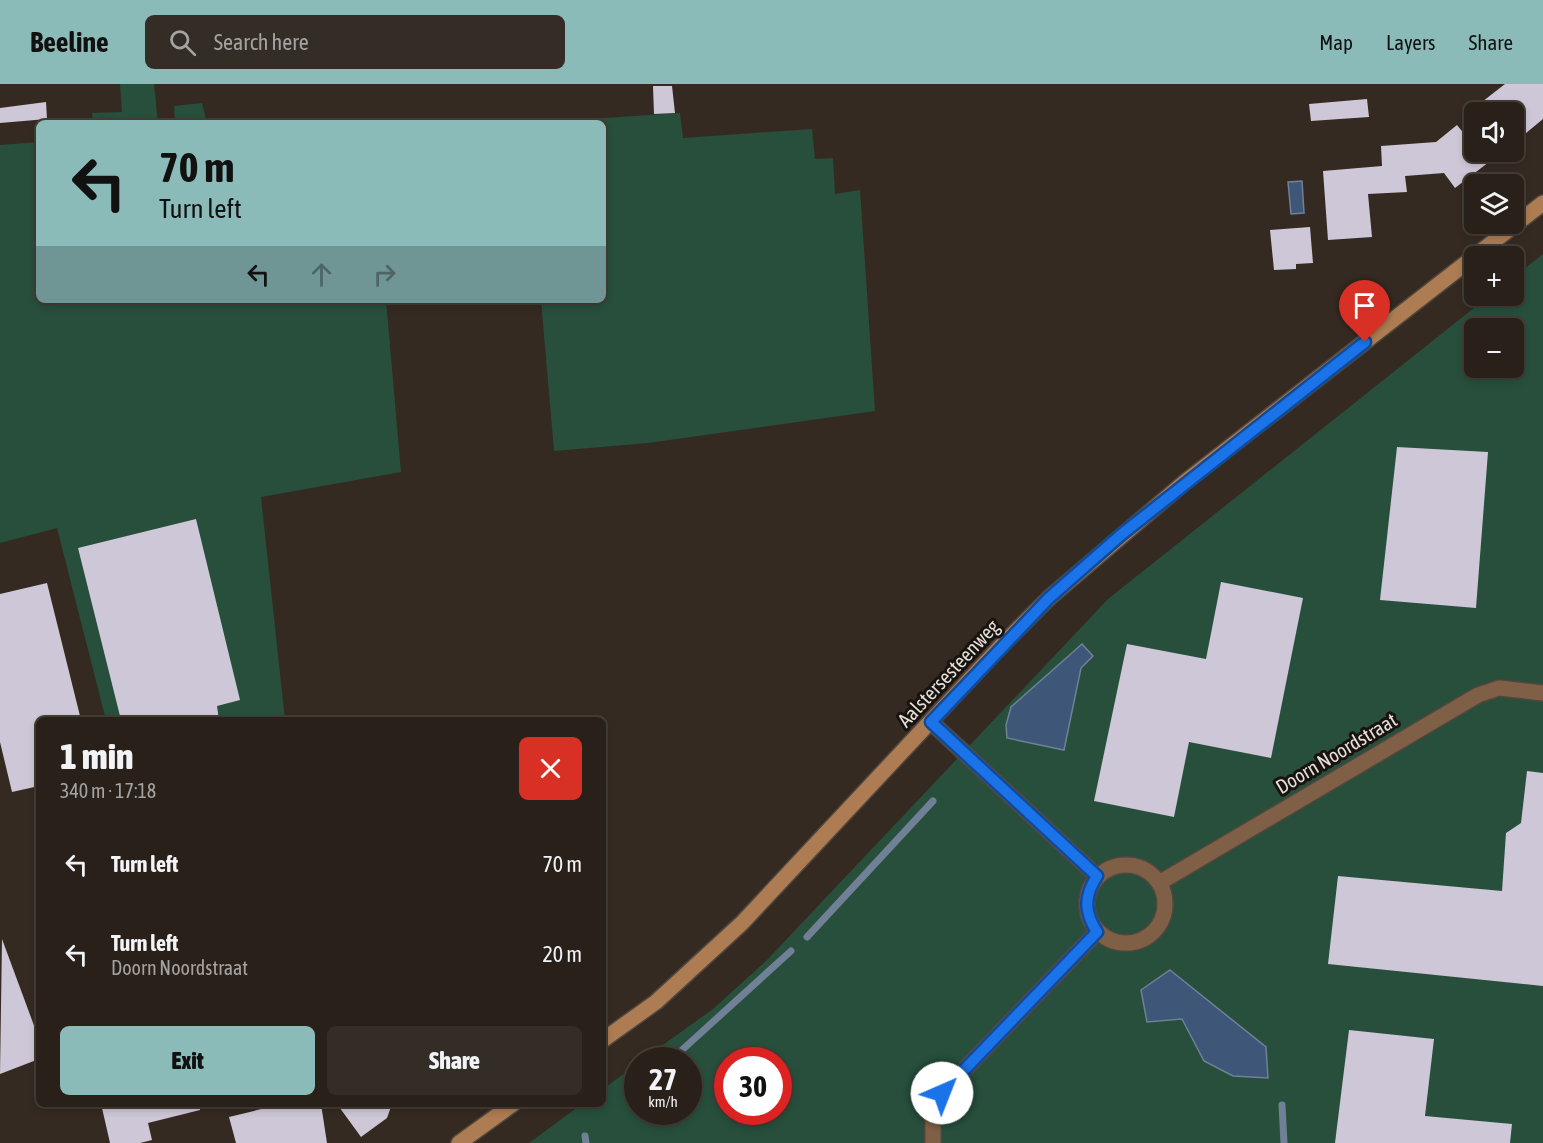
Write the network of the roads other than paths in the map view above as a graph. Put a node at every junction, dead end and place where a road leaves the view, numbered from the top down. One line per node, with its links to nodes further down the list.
1 (1543, 203): 3 (main road, Aalstersesteenweg)
2 (1543, 693): 5 (street, Doorn Noordstraat)
3 (931, 722): 4 (street); 7 (main road, Aalstersesteenweg)
4 (1097, 876): 5 (street); 6 (street)
5 (1159, 883): 6 (street)
6 (1097, 932): 10 (street)
7 (606, 1038)
8 (509, 1107): 9 (main road)
9 (459, 1143)
10 (933, 1143)

